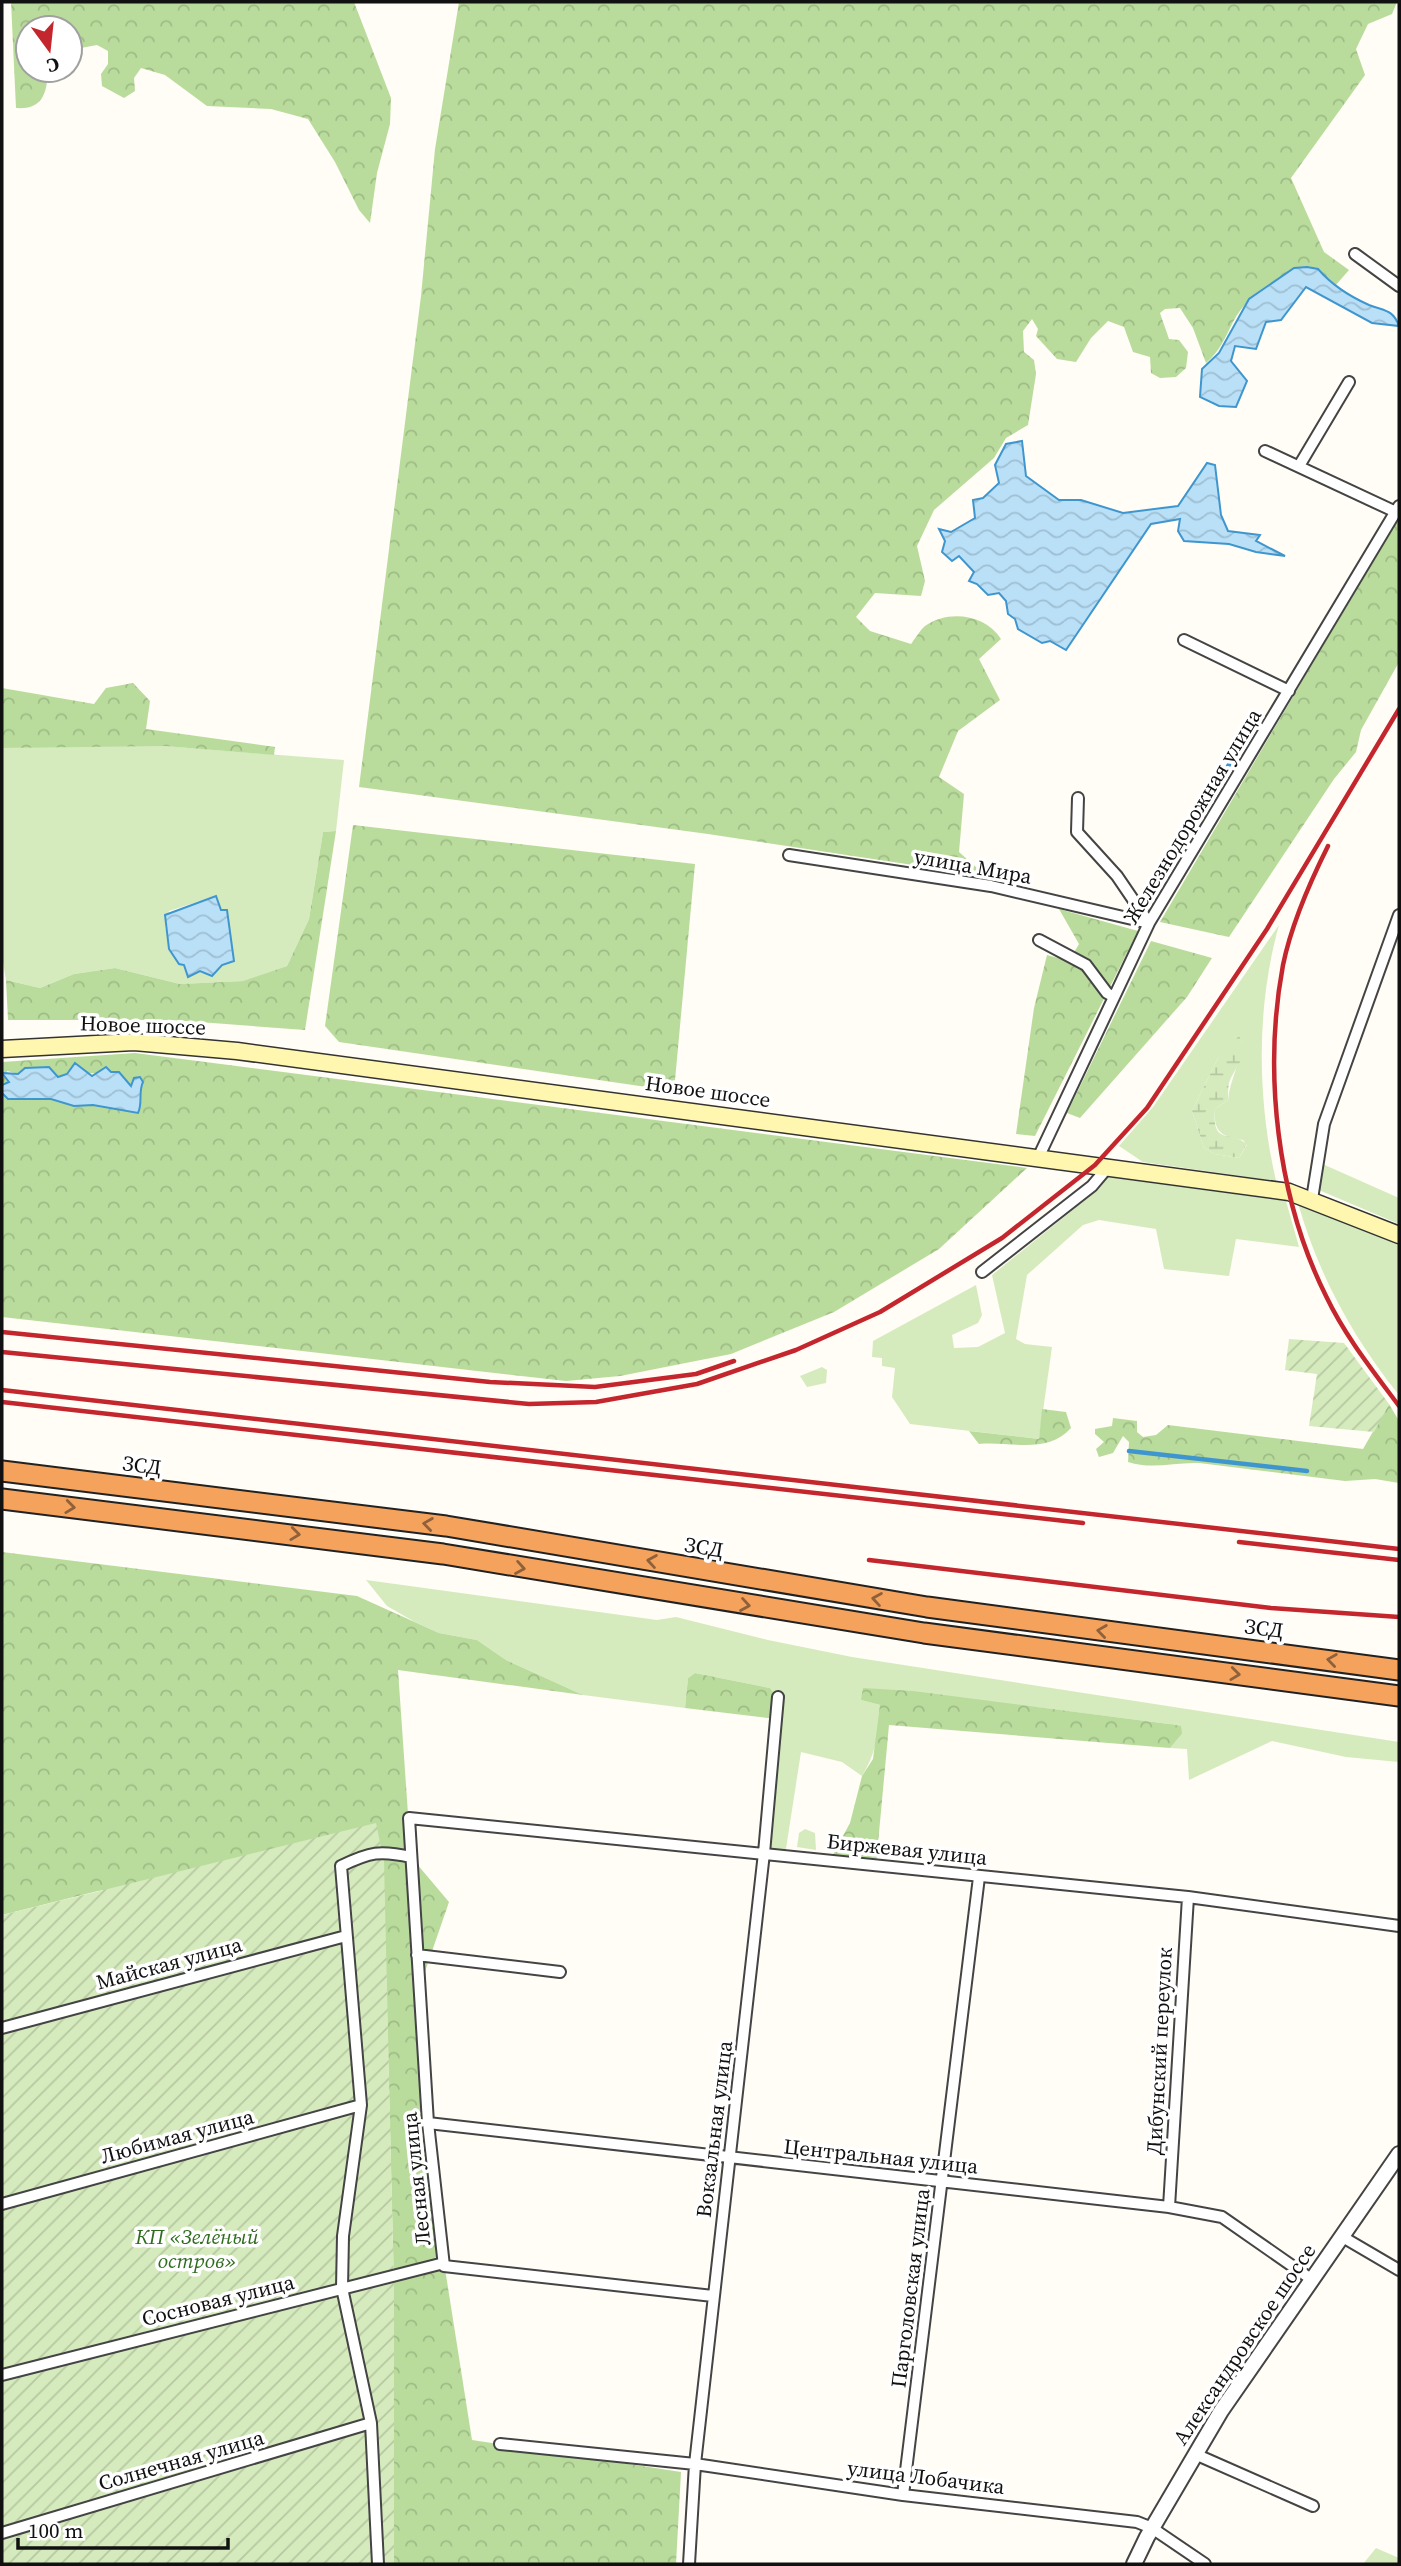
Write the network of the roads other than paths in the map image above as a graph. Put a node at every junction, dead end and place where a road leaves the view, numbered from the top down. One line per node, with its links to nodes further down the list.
1 (1355, 254): 2 (street)
2 (1399, 286)
3 (1349, 382): 5 (street)
4 (1265, 451): 5 (street)
5 (1299, 466): 6 (street)
6 (1397, 509): 8 (street, Железнодорожная улица)
7 (1184, 640): 8 (street)
8 (1289, 691): 12 (street, Железнодорожная улица)
9 (1078, 799): 12 (street)
10 (789, 855): 12 (street, улица Мира)
11 (1399, 915): 18 (street)
12 (1149, 923): 14 (street, Железнодорожная улица)
13 (1039, 940): 14 (street)
14 (1114, 997): 16 (street, Железнодорожная улица)
15 (2, 1049): 16 (main road, Новое шоссе)
16 (1039, 1156): 17 (main road, Новое шоссе)
17 (1108, 1167): 18 (main road, Новое шоссе); 20 (street)
18 (1312, 1199): 19 (main road, Новое шоссе)
19 (1399, 1235)
20 (982, 1272)
21 (2, 1471): 23 (highway, ЗСД, one-way to 21)
22 (2, 1499): 24 (highway, one-way to 24)
23 (1399, 1670)
24 (1399, 1696)
25 (778, 1697): 27 (street, Вокзальная улица)
26 (409, 1818): 27 (street, Биржевая улица); 28 (street, Лесная улица)
27 (764, 1853): 29 (street, Биржевая улица); 39 (street, Вокзальная улица)
28 (411, 1857): 32 (street); 33 (street, Лесная улица)
29 (979, 1877): 30 (street, Биржевая улица); 40 (street, Парголовская улица)
30 (1188, 1897): 31 (street, Биржевая улица); 42 (street, Дибунский переулок)
31 (1399, 1926)
32 (346, 1936): 35 (street, Майская улица); 36 (street)
33 (417, 1955): 34 (street); 37 (street, Лесная улица)
34 (560, 1972)
35 (2, 2028)
36 (362, 2105): 41 (street, Любимая улица); 47 (street)
37 (428, 2123): 39 (street, Центральная улица); 44 (street, Лесная улица)
38 (1399, 2154): 43 (street, Александровское шоссе)
39 (731, 2159): 40 (street, Центральная улица); 48 (street, Вокзальная улица)
40 (943, 2182): 42 (street, Центральная улица); 54 (street, Парголовская улица)
41 (2, 2204)
42 (1169, 2207): 46 (street, Центральная улица)
43 (1341, 2236): 45 (street); 46 (street, Александровское шоссе)
44 (444, 2263): 47 (street, Сосновая улица); 48 (street, Лесная улица)
45 (1399, 2270)
46 (1311, 2279): 52 (street, Александровское шоссе)
47 (342, 2287): 49 (street, Сосновая улица); 50 (street)
48 (713, 2296): 53 (street, Вокзальная улица)
49 (2, 2375)
50 (371, 2423): 57 (street, Солнечная улица); 58 (street)
51 (500, 2444): 53 (street, улица Лобачика)
52 (1195, 2454): 55 (street); 56 (street, Александровское шоссе)
53 (695, 2464): 54 (street, улица Лобачика); 59 (street, Вокзальная улица)
54 (903, 2495): 56 (street, улица Лобачика)
55 (1314, 2506)
56 (1152, 2528): 60 (street, Александровское шоссе); 61 (street)
57 (2, 2533)
58 (378, 2564)
59 (689, 2564)
60 (1134, 2564)
61 (1205, 2564)

